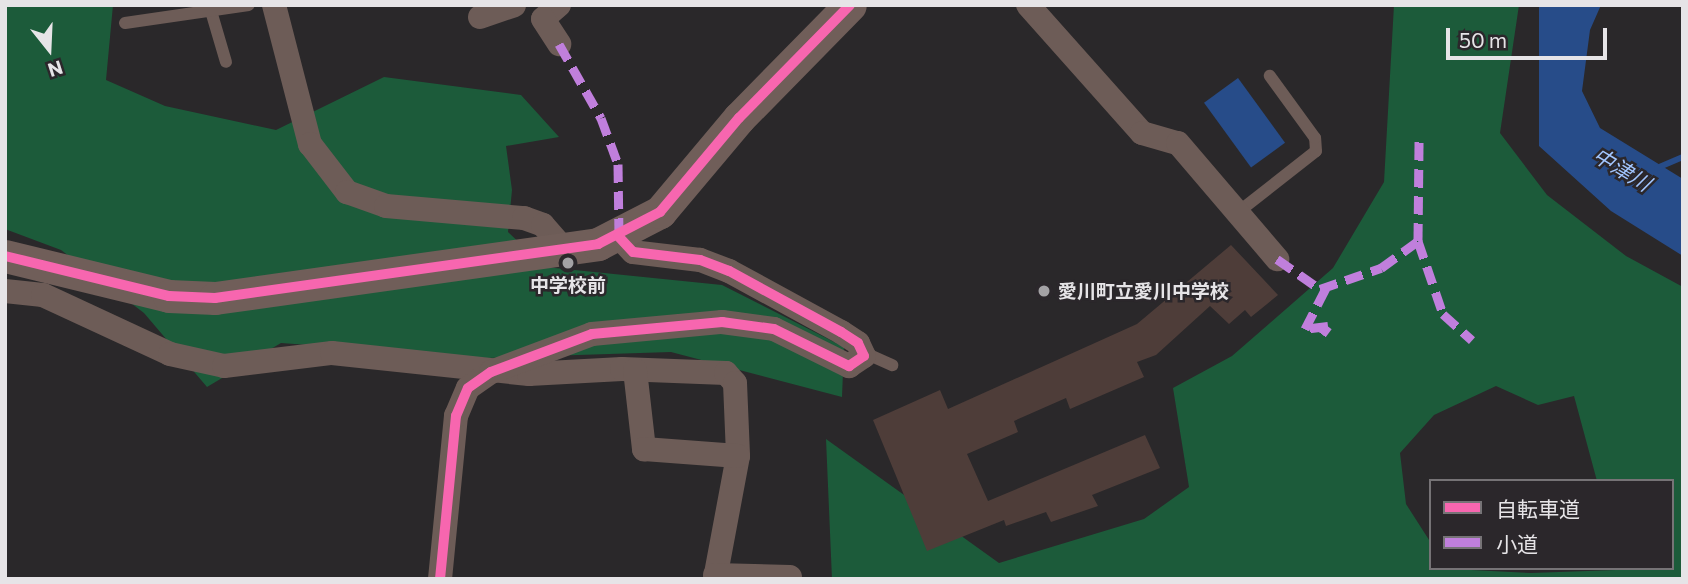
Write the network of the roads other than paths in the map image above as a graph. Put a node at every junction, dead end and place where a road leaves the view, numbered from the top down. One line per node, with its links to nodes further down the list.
1 (249, 5): 7 (lane)
2 (274, 5): 15 (street)
3 (514, 5): 8 (street)
4 (1028, 5): 13 (street)
5 (544, 10): 10 (street)
6 (835, 10): 14 (street)
7 (211, 11): 9 (lane); 11 (lane)
8 (480, 17)
9 (125, 23)
10 (559, 44)
11 (226, 62)
12 (1270, 76): 13 (lane)
13 (1237, 213): 17 (street)
14 (619, 237): 15 (street); 19 (street)
15 (566, 251): 16 (street)
16 (5, 256)
17 (1277, 258)
18 (5, 290): 22 (street)
19 (865, 353): 20 (lane); 22 (street)
20 (892, 365)
21 (635, 370): 22 (street); 23 (street); 23 (street)
22 (491, 372): 26 (street)
23 (738, 456): 24 (street)
24 (715, 577): 25 (street)
25 (790, 578)
26 (440, 579)

